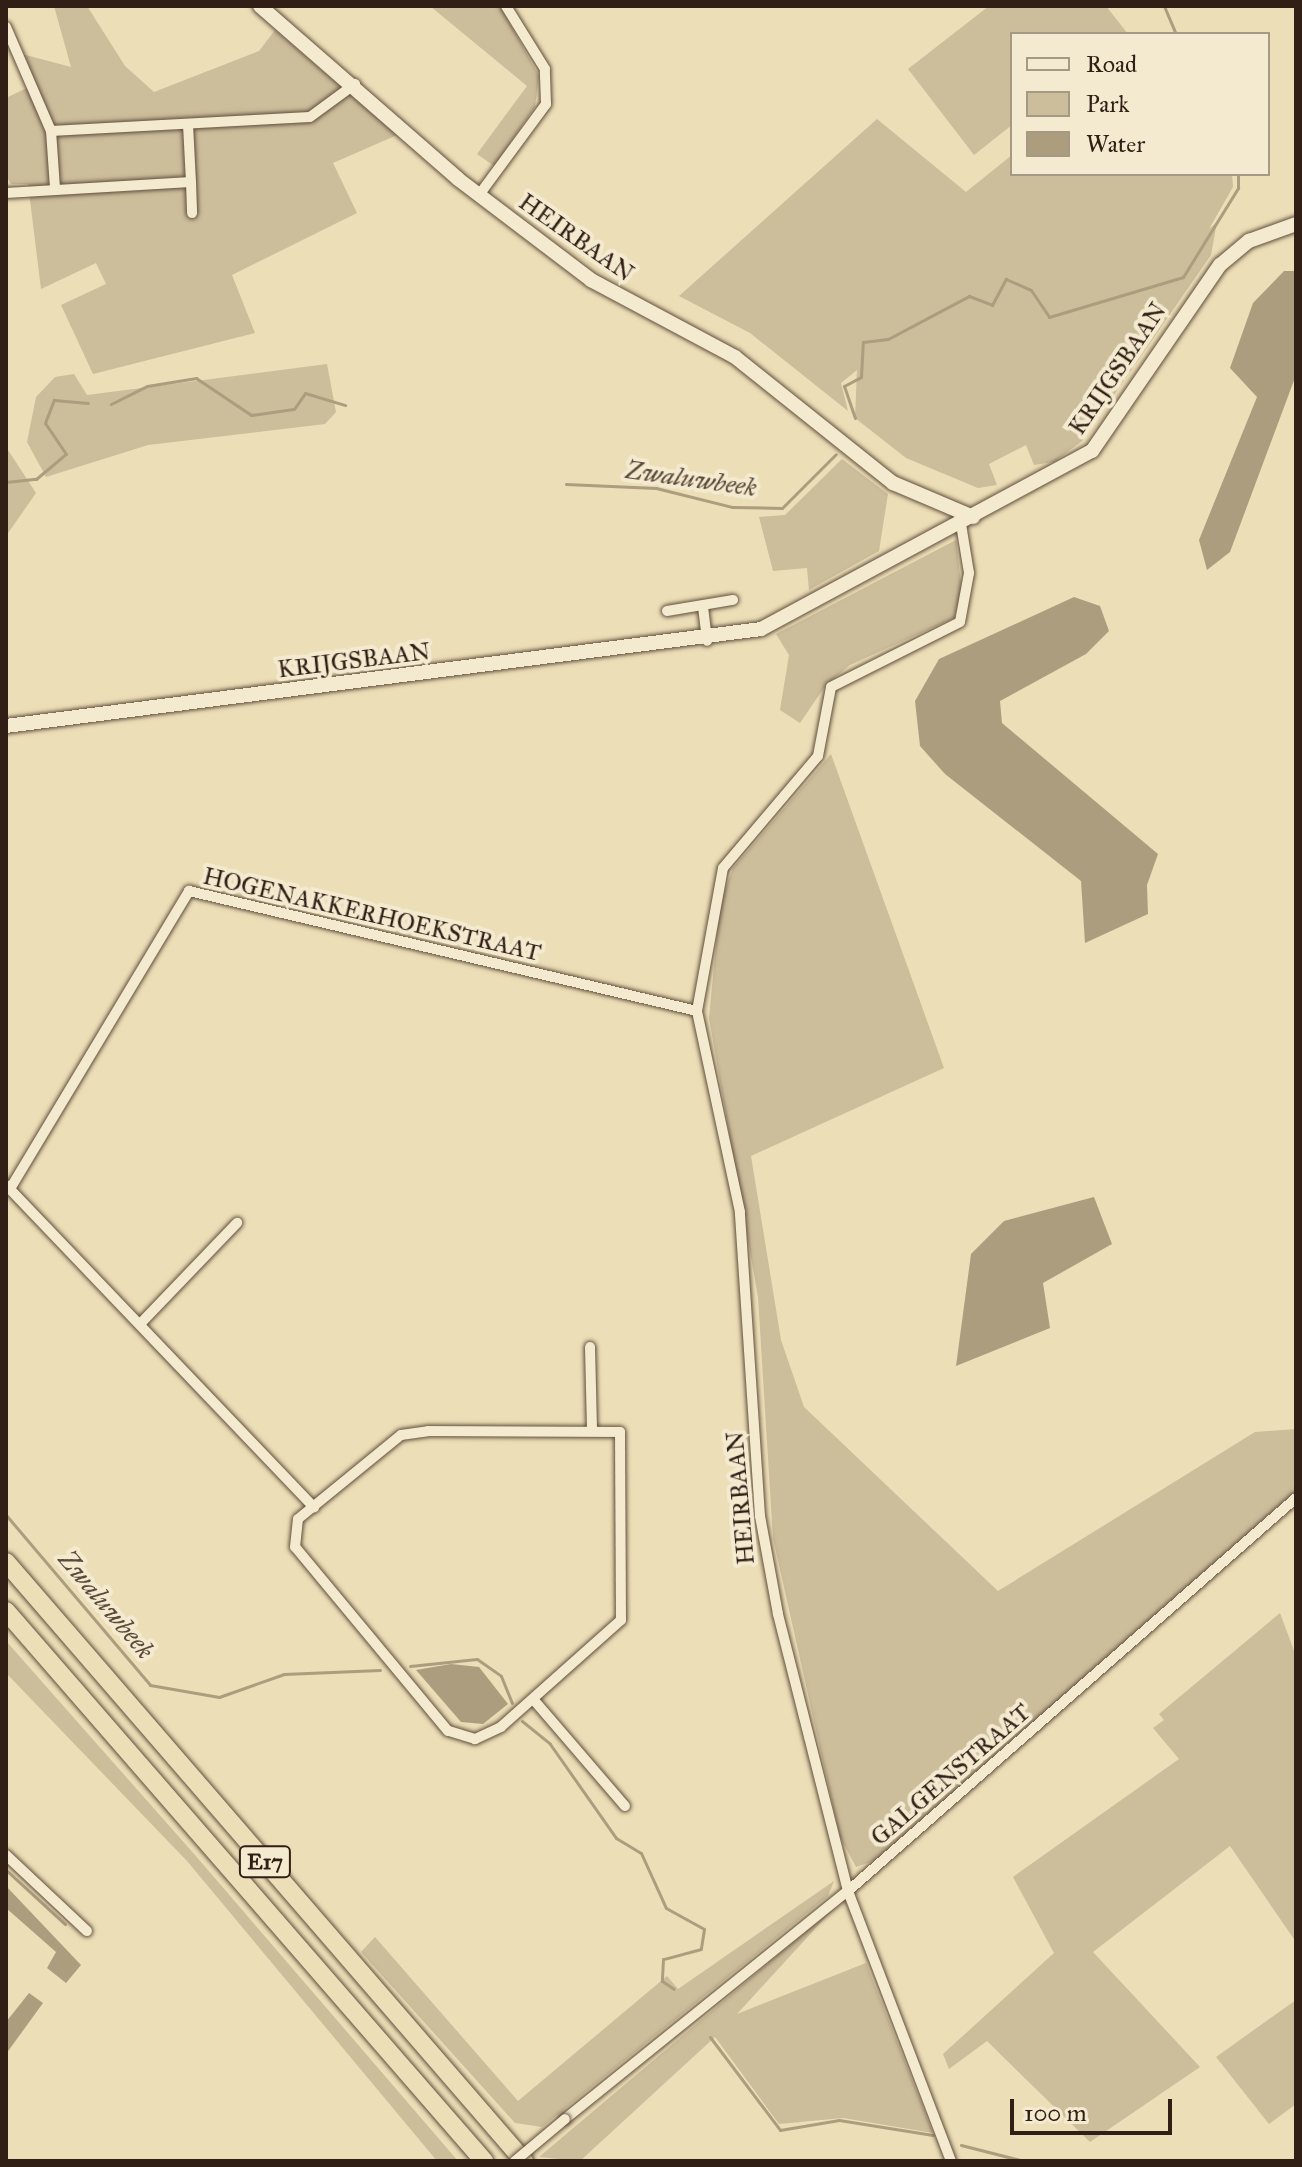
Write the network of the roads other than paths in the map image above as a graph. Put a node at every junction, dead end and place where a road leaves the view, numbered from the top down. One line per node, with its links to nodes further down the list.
1 (260, 6): 4 (main road, HEIRBAAN)
2 (506, 6): 10 (street)
3 (6, 27): 6 (street)
4 (355, 84): 5 (street); 10 (main road, HEIRBAAN)
5 (188, 125): 6 (street); 7 (street)
6 (51, 131): 8 (street)
7 (191, 182): 8 (street); 11 (street)
8 (55, 188): 9 (street)
9 (7, 190)
10 (479, 195): 13 (main road, HEIRBAAN)
11 (192, 213)
12 (1296, 224): 13 (main road, KRIJGSBAAN)
13 (967, 520): 17 (main road, KRIJGSBAAN); 19 (street, HEIRBAAN)
14 (733, 600): 15 (street)
15 (703, 607): 16 (street); 17 (street)
16 (667, 611)
17 (707, 641): 18 (main road, KRIJGSBAAN)
18 (6, 726)
19 (697, 1011): 20 (street, HOGENAKKERHOEKSTRAAT); 32 (street, HEIRBAAN)
20 (8, 1187): 22 (street)
21 (237, 1223): 22 (street)
22 (141, 1323): 26 (street)
23 (590, 1347): 24 (street)
24 (592, 1430): 26 (street); 29 (street)
25 (1296, 1498): 32 (street, GALGENSTRAAT)
26 (314, 1507): 29 (street)
27 (6, 1562): 36 (highway, E17)
28 (6, 1611): 34 (highway, E17)
29 (533, 1699): 30 (street)
30 (625, 1806)
31 (6, 1855): 33 (street)
32 (848, 1891): 35 (street, bridge); 37 (street)
33 (87, 1931)
34 (484, 2161)
35 (515, 2161)
36 (524, 2161)
37 (951, 2161)

